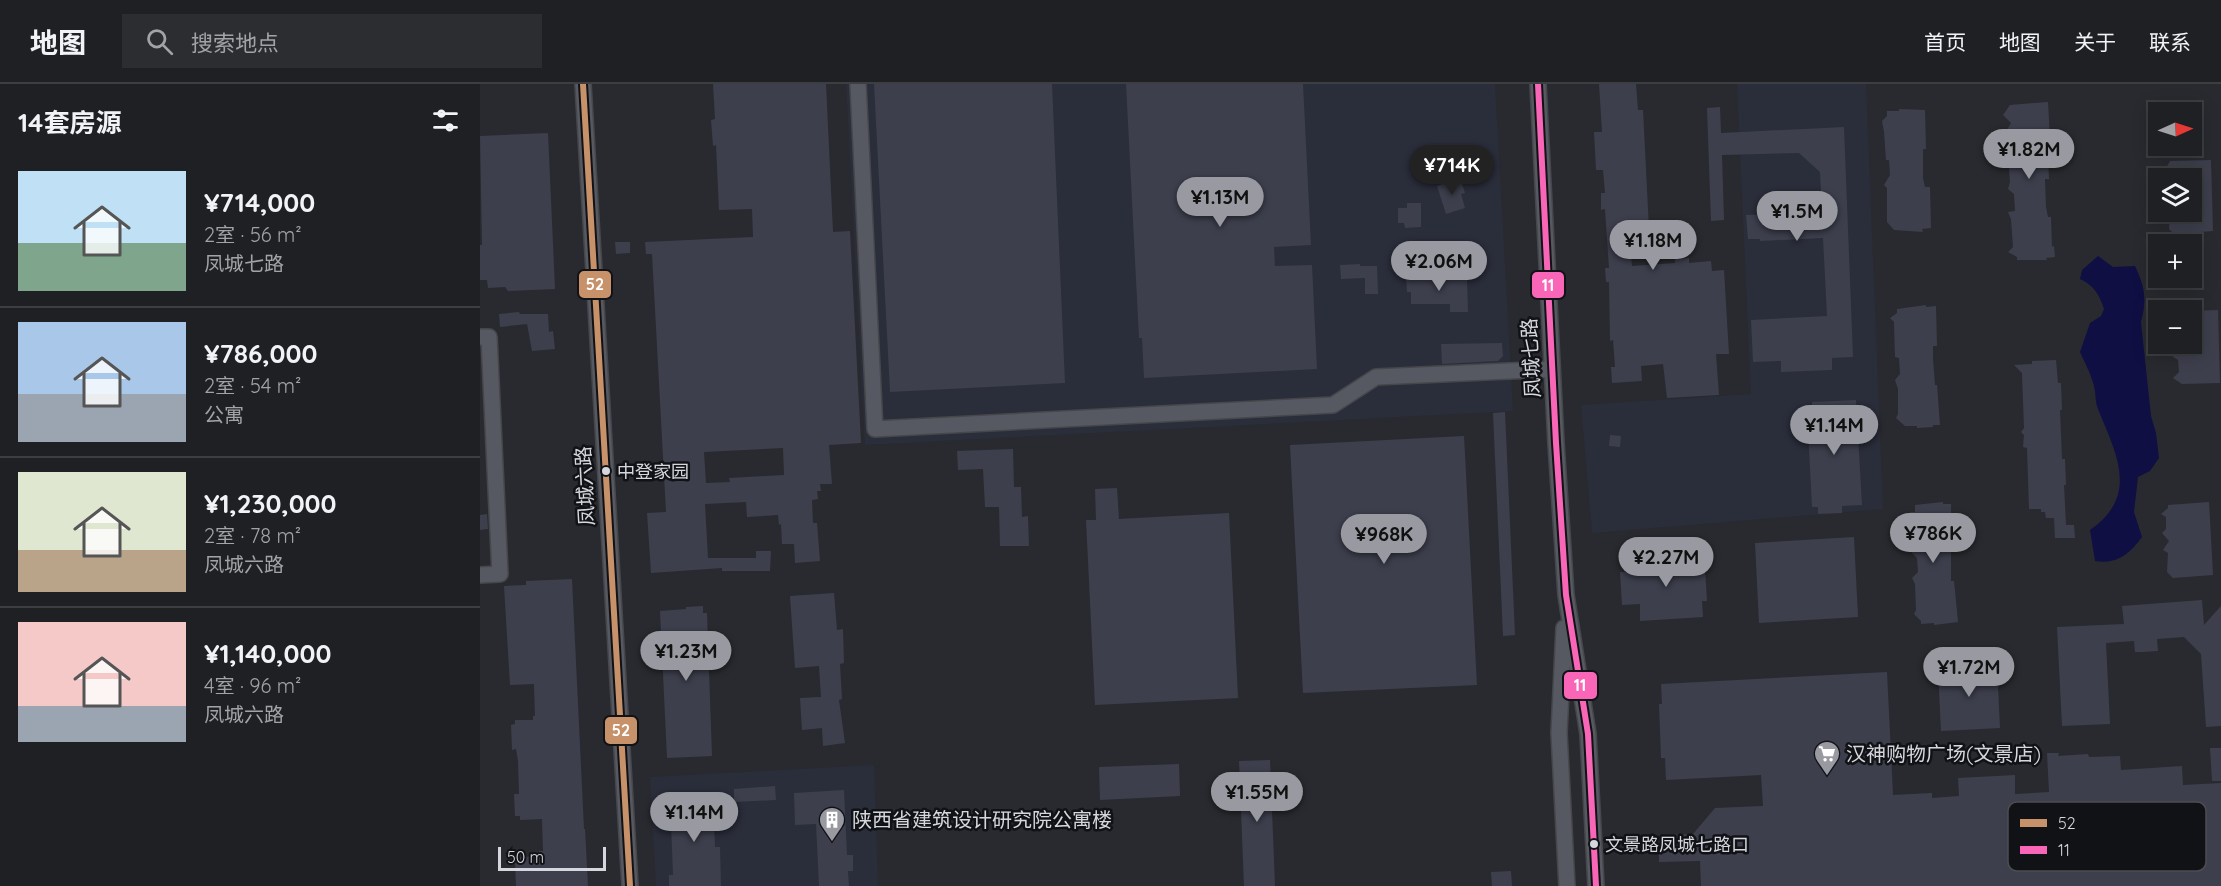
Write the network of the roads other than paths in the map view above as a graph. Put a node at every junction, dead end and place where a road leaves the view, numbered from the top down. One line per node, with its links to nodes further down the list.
1 (583, 84): 8 (street, 凤城六路)
2 (858, 84): 5 (street)
3 (1538, 84): 5 (street, 凤城七路)
4 (484, 337): 6 (street)
5 (1552, 369): 7 (street, 凤城七路)
6 (480, 575)
7 (1566, 595): 9 (street, 凤城七路); 10 (street, 凤城七路)
8 (630, 886)
9 (1567, 886)
10 (1596, 886)

